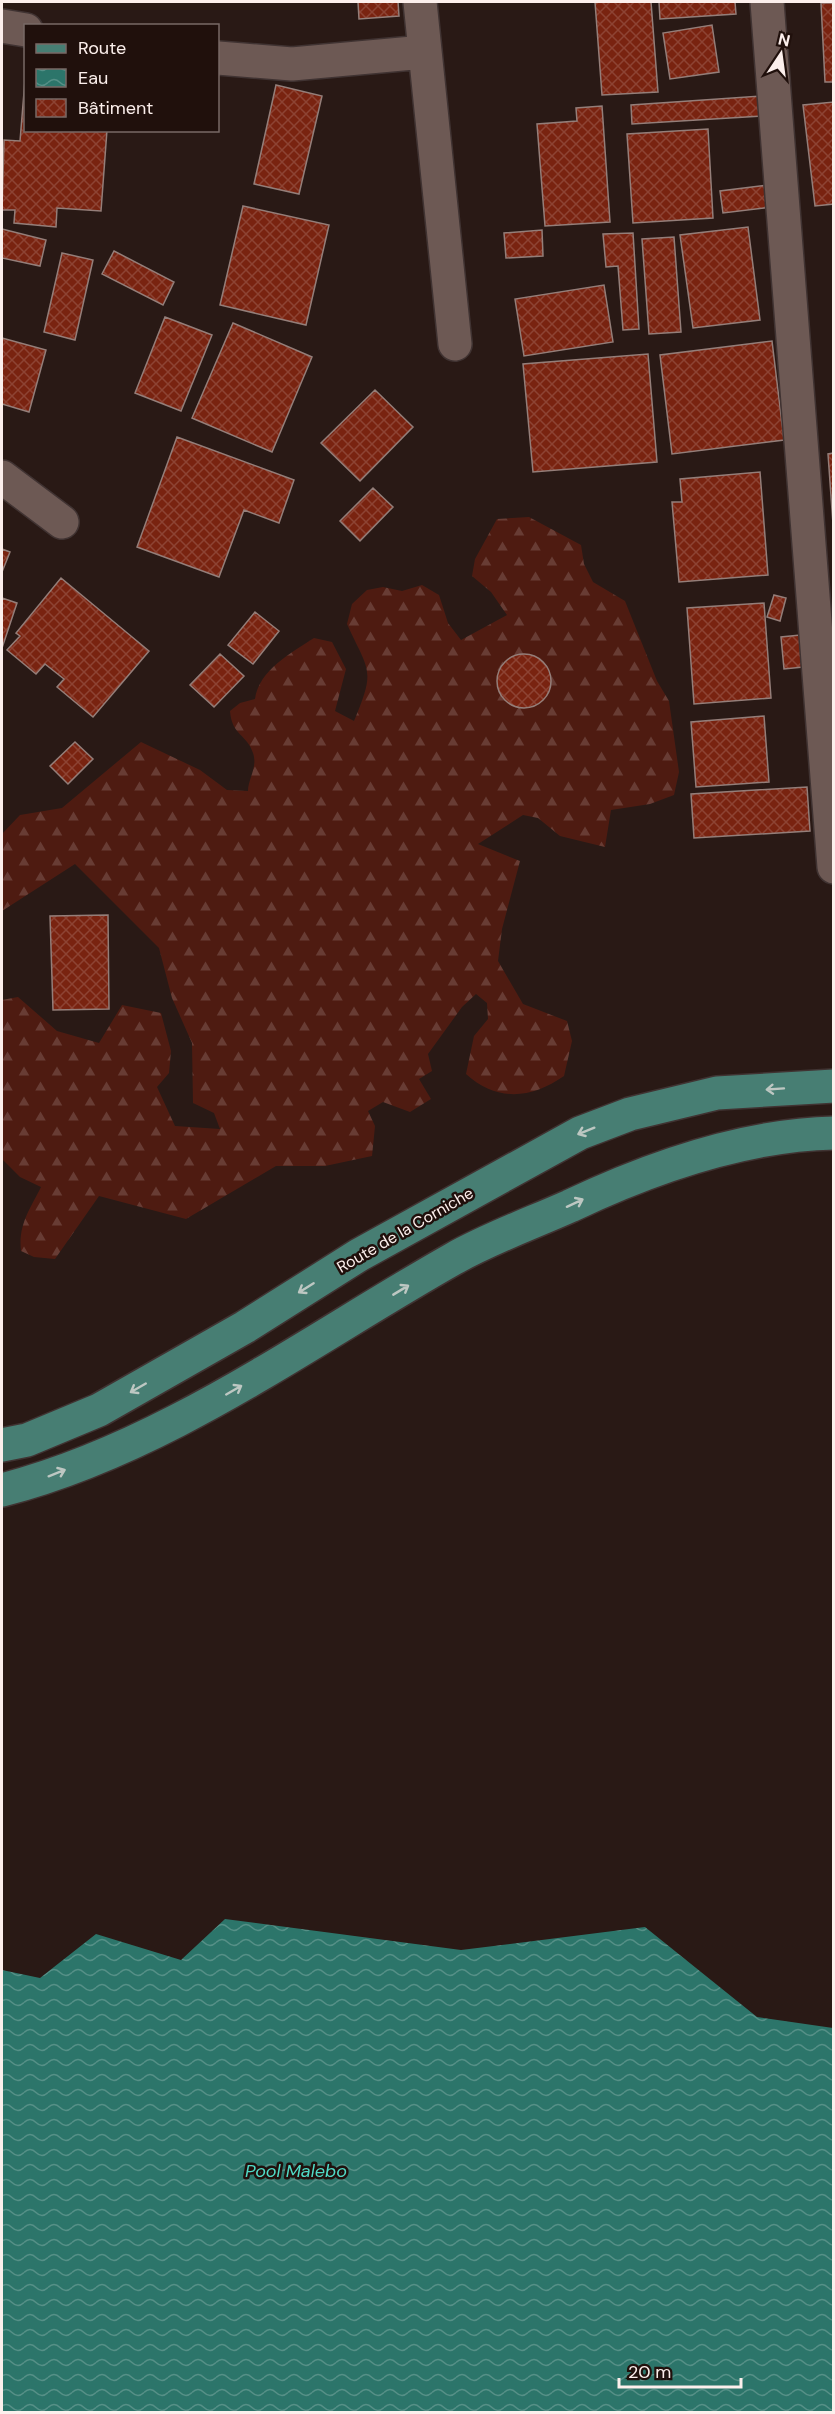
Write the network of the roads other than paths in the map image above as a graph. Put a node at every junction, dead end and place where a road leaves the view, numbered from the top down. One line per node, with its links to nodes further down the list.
1 (2, 2): 4 (street)
2 (420, 2): 7 (street)
3 (767, 2): 12 (street)
4 (2, 7)
5 (2, 26): 6 (street)
6 (24, 30)
7 (424, 52): 8 (street); 9 (street)
8 (219, 58)
9 (455, 344)
10 (2, 477): 11 (street)
11 (62, 522)
12 (834, 867)
13 (834, 1086): 15 (main road, Route de la Corniche, one-way to 15)
14 (834, 1133): 16 (main road, one-way to 14)
15 (2, 1445)
16 (2, 1490)

